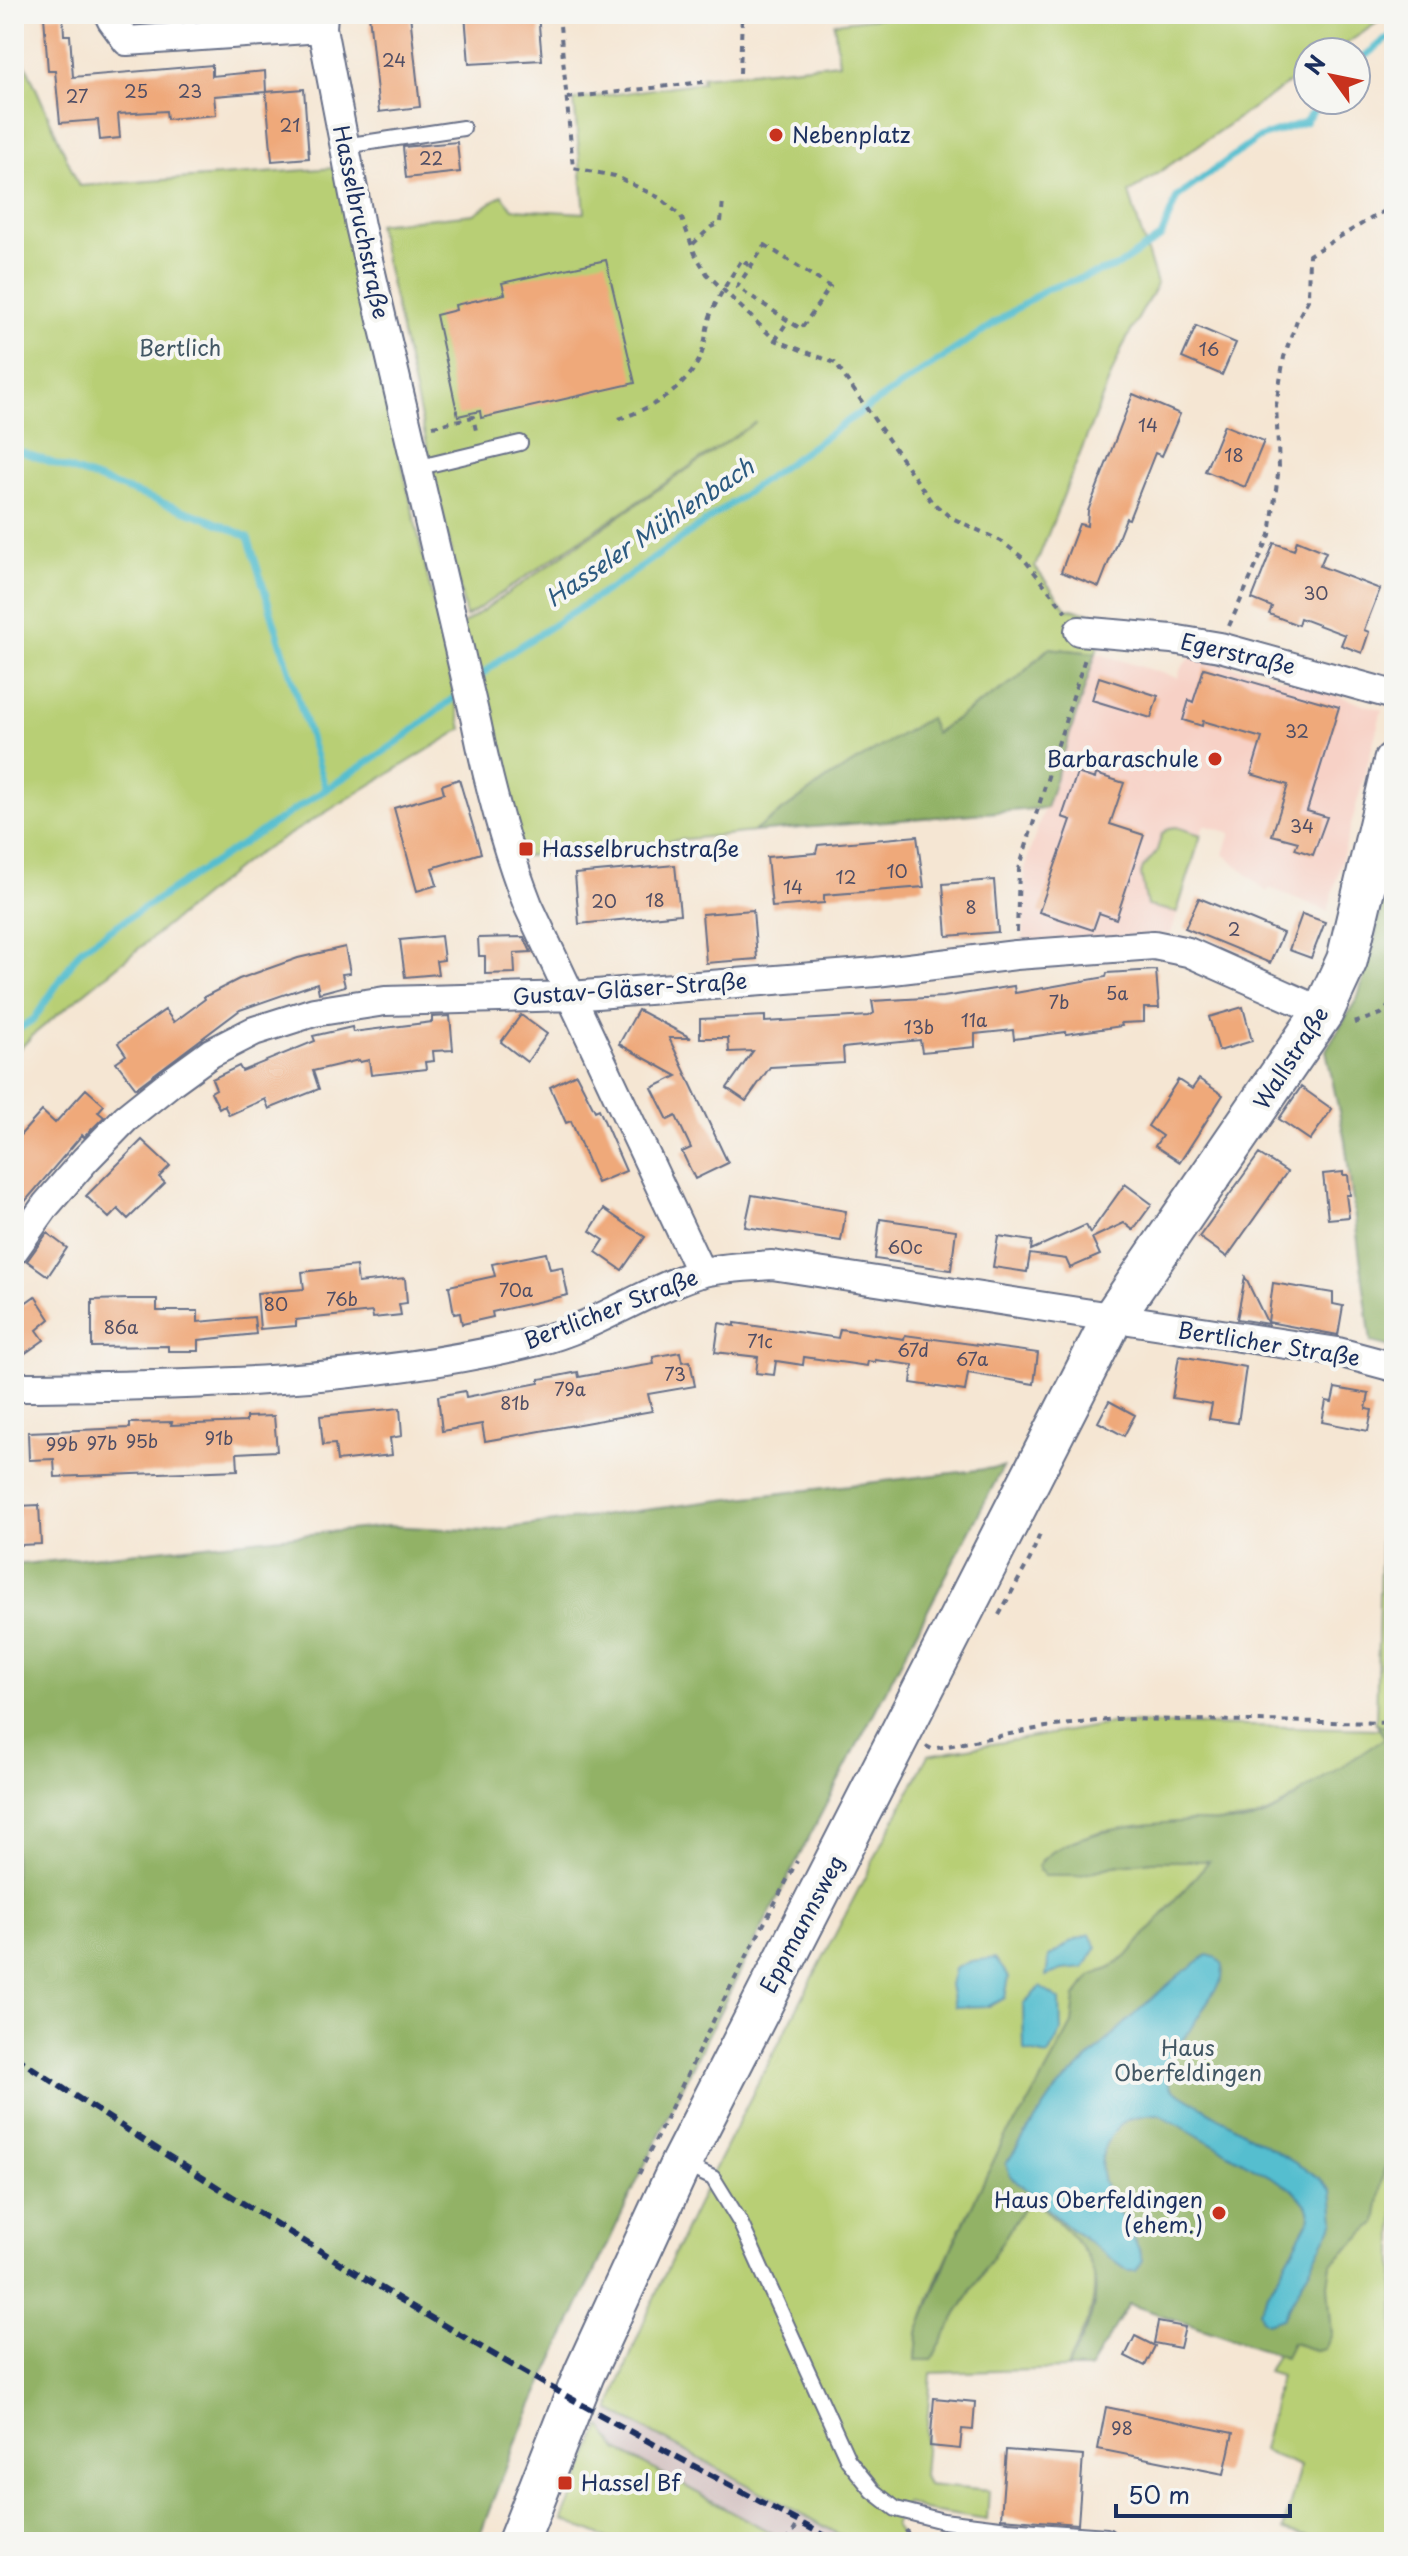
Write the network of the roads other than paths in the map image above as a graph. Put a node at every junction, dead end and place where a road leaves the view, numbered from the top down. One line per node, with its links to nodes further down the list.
1 (111, 19): 2 (street, Hasselbruchstraße)
2 (322, 21): 4 (street, Hasselbruchstraße)
3 (463, 128): 4 (lane)
4 (344, 146): 6 (street, Hasselbruchstraße)
5 (520, 443): 6 (lane)
6 (416, 468): 10 (street, Hasselbruchstraße)
7 (1086, 631): 8 (street, Egerstraße)
8 (1394, 695)
9 (1394, 762): 11 (street, Wallstraße)
10 (571, 996): 11 (street, Gustav-Gläser-Straße); 12 (street, Gustav-Gläser-Straße); 13 (street, Hasselbruchstraße)
11 (1320, 1017): 14 (street, Wallstraße)
12 (14, 1250)
13 (701, 1273): 14 (street, Bertlicher Straße); 16 (street, Bertlicher Straße)
14 (1112, 1319): 15 (street, Bertlicher Straße); 17 (street, Eppmannsweg)
15 (1394, 1367)
16 (14, 1387)
17 (681, 2163): 18 (lane); 19 (street, Eppmannsweg)
18 (1107, 2536)
19 (518, 2542)

